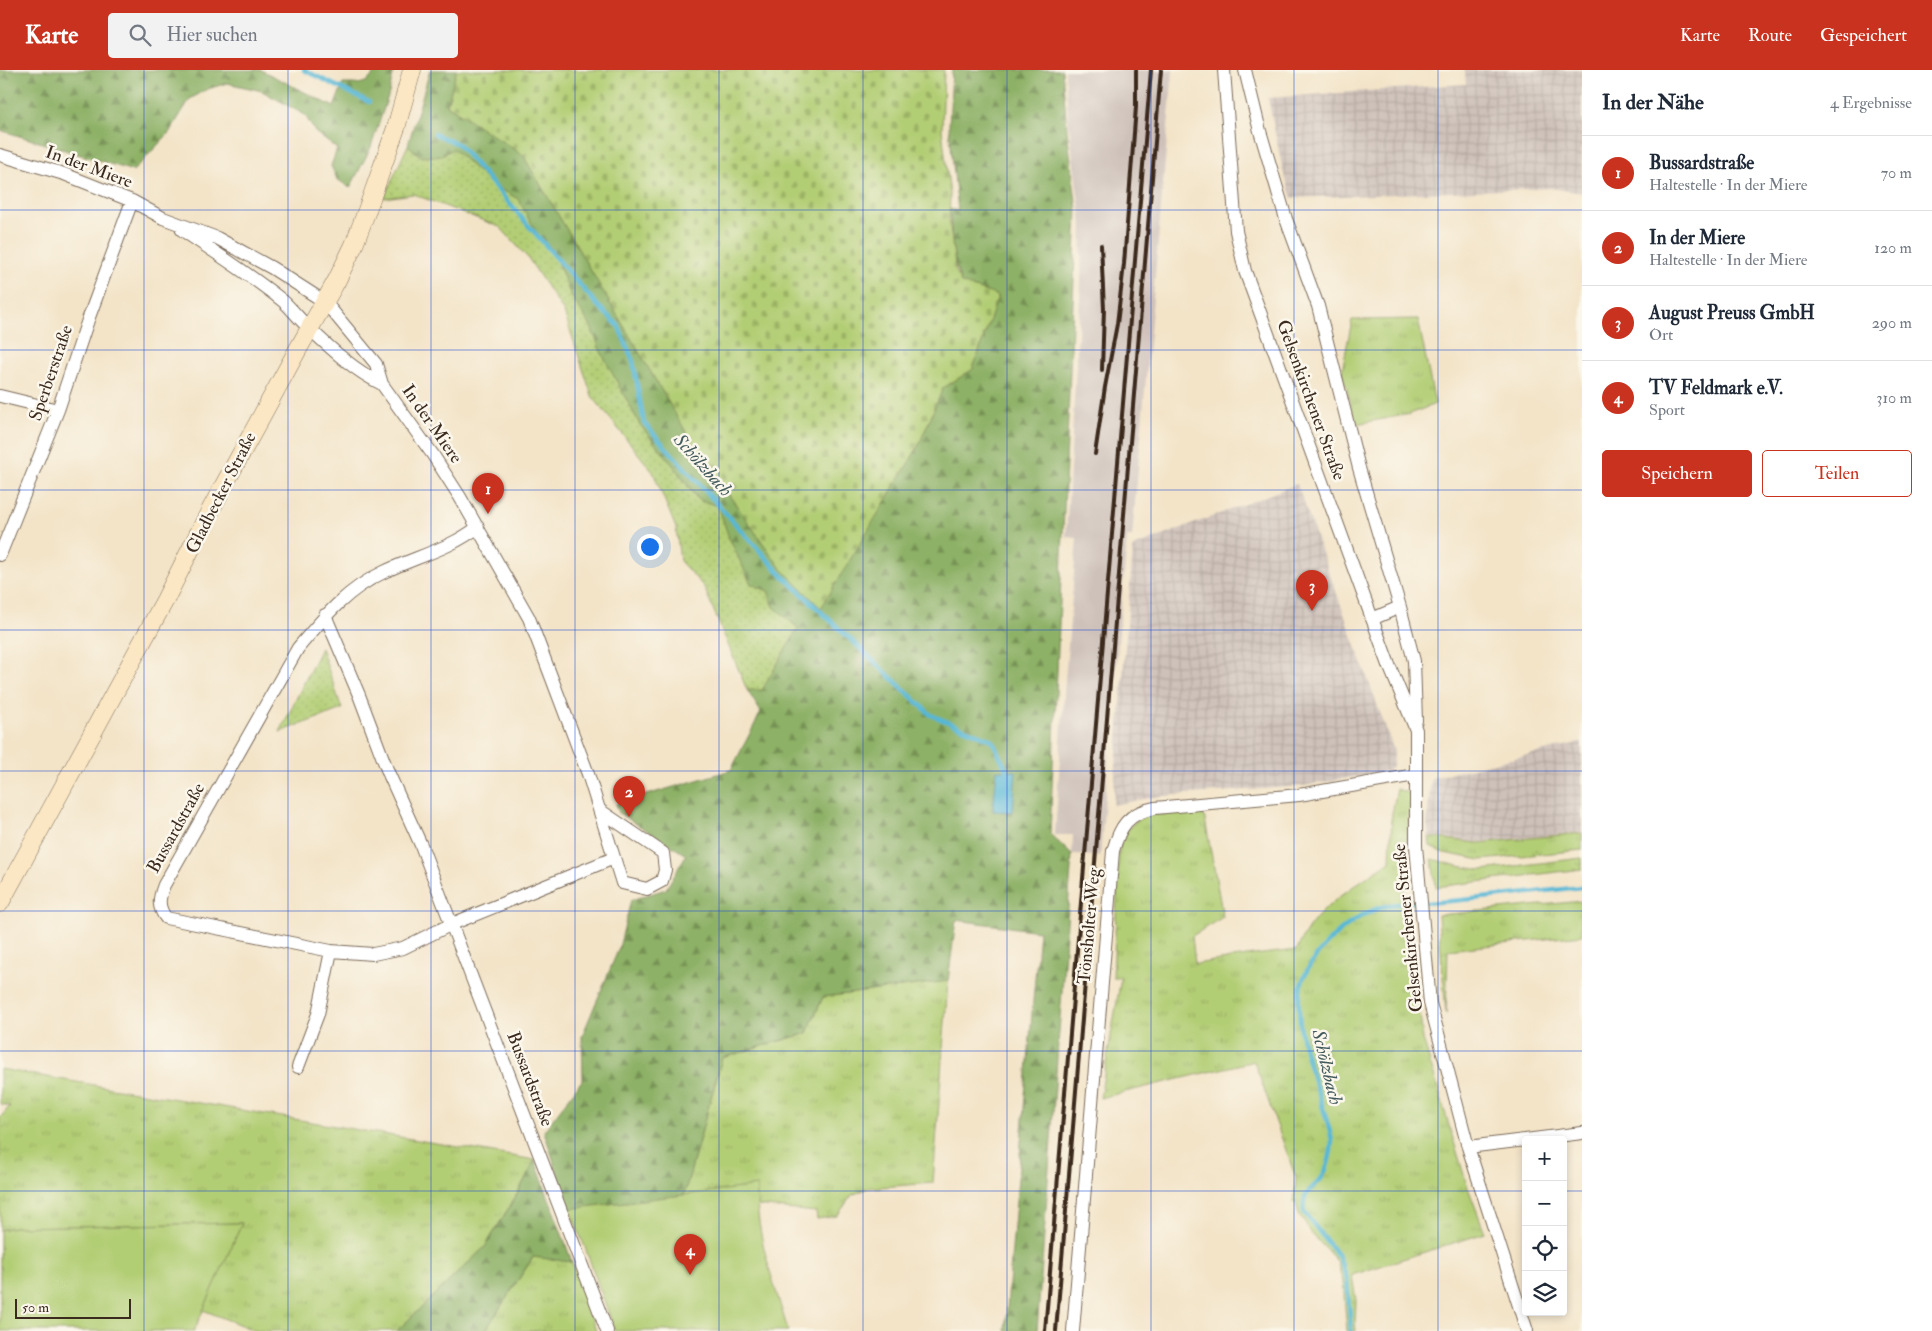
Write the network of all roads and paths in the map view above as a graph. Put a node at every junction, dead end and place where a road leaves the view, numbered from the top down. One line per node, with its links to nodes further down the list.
1 (412, 70): 7 (main road, Gladbecker Straße)
2 (1224, 70): 16 (street, Gelsenkirchener Straße)
3 (1245, 70): 14 (street, Gelsenkirchener Straße)
4 (0, 155): 5 (street, In der Miere)
5 (132, 201): 6 (street, In der Miere); 11 (street, Sperberstraße)
6 (164, 218): 7 (street, In der Miere); 8 (street, In der Miere)
7 (325, 302): 8 (main road, Gladbecker Straße); 9 (street, In der Miere)
8 (309, 328): 9 (street, In der Miere); 21 (main road, Gladbecker Straße)
9 (382, 384): 12 (street, In der Miere)
10 (0, 396): 11 (street)
11 (58, 410): 13 (street, Sperberstraße)
12 (478, 527): 15 (street, Bussardstraße); 19 (street, In der Miere)
13 (0, 555)
14 (1400, 607): 16 (street); 17 (street, Gelsenkirchener Straße)
15 (325, 615): 22 (street, Bussardstraße); 23 (street, Bussardstraße)
16 (1372, 619): 17 (street, Gelsenkirchener Straße)
17 (1416, 730): 18 (street, Gelsenkirchener Straße)
18 (1416, 775): 26 (street, Gelsenkirchener Straße); 28 (street, Tönsholter Weg)
19 (601, 811): 20 (street, In der Miere); 20 (street, In der Miere)
20 (614, 858): 22 (street, Bussardstraße)
21 (0, 903)
22 (452, 924): 23 (street, Bussardstraße); 27 (street, Bussardstraße)
23 (331, 951): 24 (street)
24 (298, 1067)
25 (1582, 1133): 26 (street)
26 (1468, 1147): 29 (street, Gelsenkirchener Straße)
27 (607, 1331)
28 (1073, 1331)
29 (1527, 1331)

